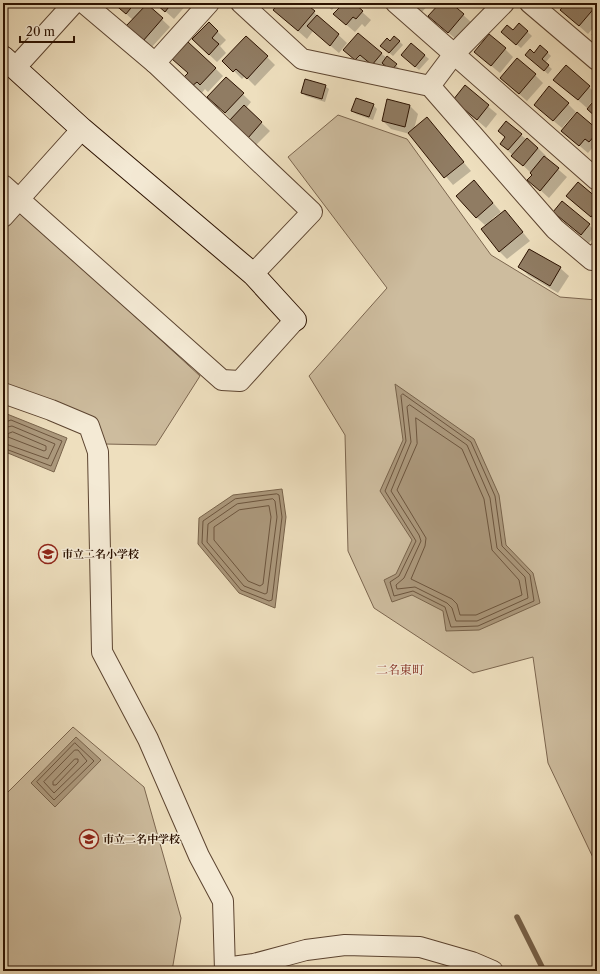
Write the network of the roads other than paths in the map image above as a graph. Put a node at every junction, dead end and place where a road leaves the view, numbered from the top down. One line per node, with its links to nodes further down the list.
1 (74, 3): 10 (street)
2 (84, 3): 11 (street)
3 (209, 3): 11 (street)
4 (241, 3): 12 (street)
5 (396, 3): 8 (street)
6 (504, 3): 8 (street)
7 (530, 3): 9 (street)
8 (454, 54): 12 (street); 14 (street)
9 (597, 60)
10 (9, 62): 13 (street)
11 (156, 63): 19 (street)
12 (430, 86): 18 (street)
13 (82, 129): 16 (street); 19 (street)
14 (597, 180)
15 (3, 185): 16 (street)
16 (19, 200): 17 (street); 20 (street)
17 (3, 217)
18 (597, 253)
19 (253, 274): 20 (street)
20 (294, 320)
21 (3, 394): 22 (street)
22 (225, 970): 23 (street)
23 (492, 971)

